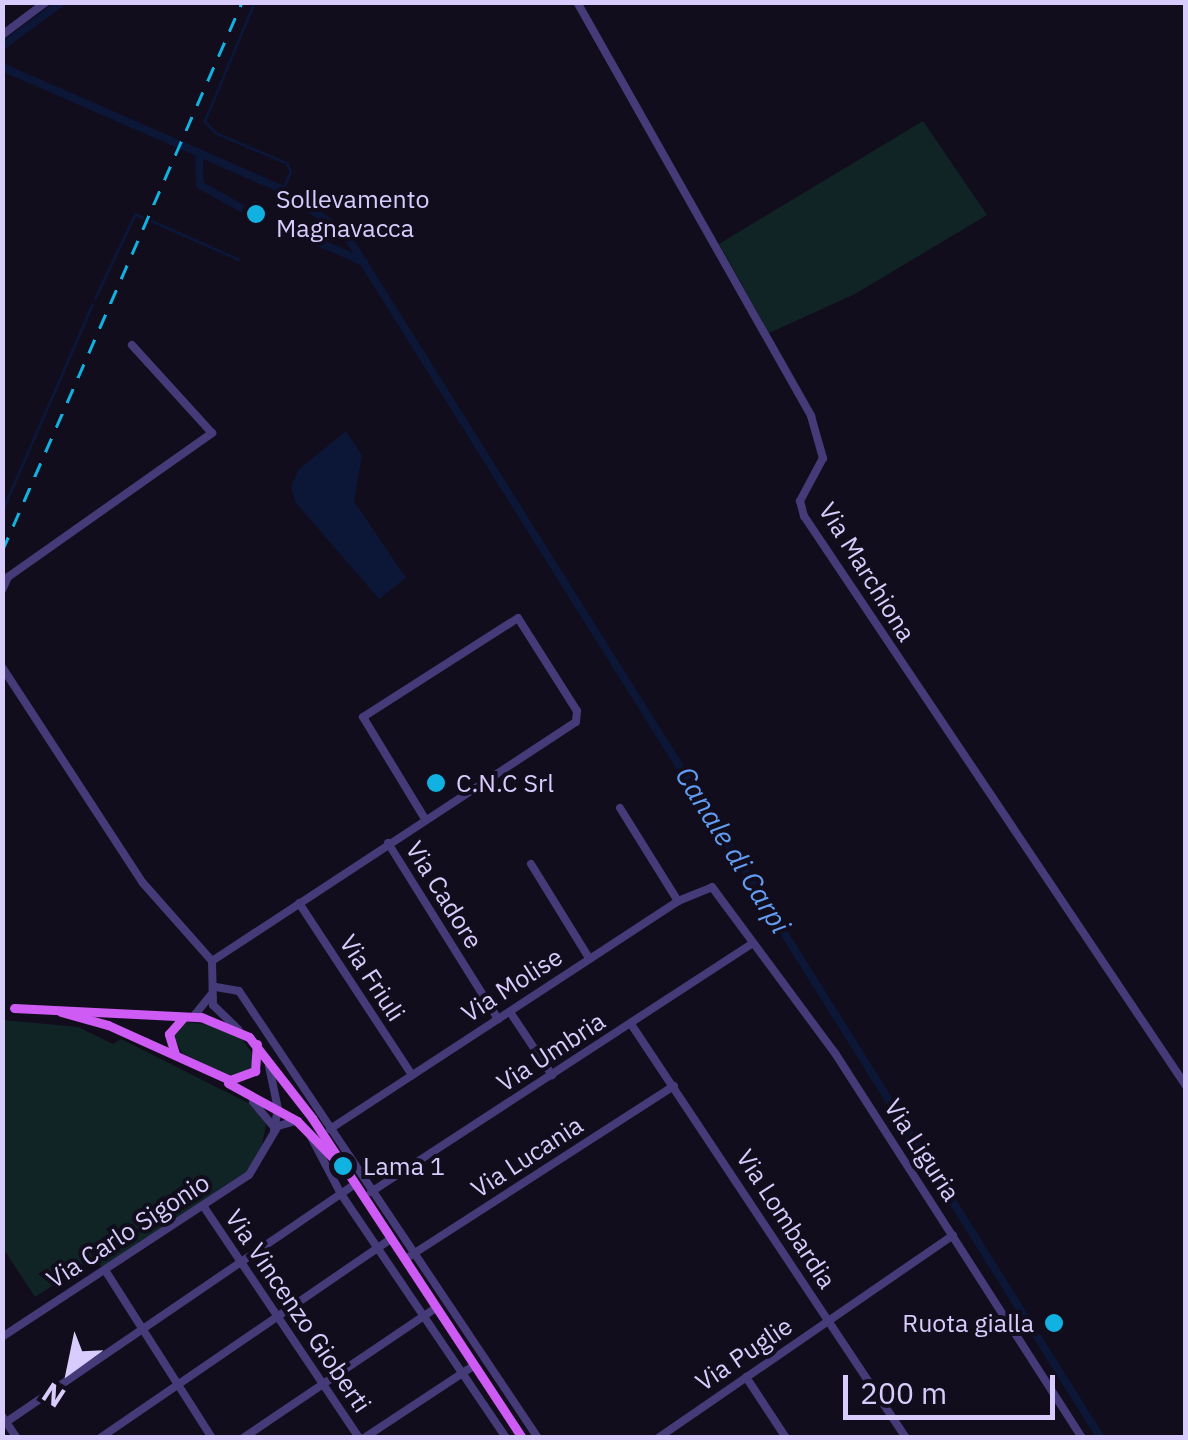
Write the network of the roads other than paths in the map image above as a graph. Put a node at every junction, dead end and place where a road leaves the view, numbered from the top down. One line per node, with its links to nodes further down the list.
1 (46, 2): 3 (street)
2 (577, 2): 30 (street, Via Marchiona)
3 (2, 36)
4 (132, 345): 5 (street)
5 (2, 590)
6 (2, 668): 16 (street)
7 (620, 808): 12 (street)
8 (425, 820): 8 (street); 9 (street)
9 (388, 844): 13 (street); 21 (street, Via Cadore)
10 (531, 864): 15 (street)
11 (720, 890): 12 (street, Via Molise); 14 (street, Via Liguria)
12 (678, 901): 15 (street, Via Molise)
13 (300, 902): 16 (street); 26 (street, Via Friuli)
14 (753, 943): 22 (street, Via Umbria); 41 (street, Via Liguria)
15 (589, 958): 19 (street, Via Molise)
16 (212, 961): 17 (street)
17 (215, 989): 20 (street); 23 (street); 33 (street)
18 (8, 1008): 20 (main road); 25 (main road)
19 (510, 1012): 21 (street, Via Molise); 27 (street)
20 (192, 1017): 23 (main road); 25 (main road)
21 (498, 1019): 26 (street, Via Molise)
22 (632, 1024): 27 (street, Via Umbria); 29 (street, Via Lombardia)
23 (238, 1029): 24 (main road)
24 (256, 1042): 28 (main road); 31 (street); 36 (main road)
25 (182, 1060): 28 (main road)
26 (412, 1074): 33 (street, Via Molise)
27 (552, 1075): 38 (street, Via Umbria)
28 (216, 1077): 31 (main road); 35 (street)
29 (674, 1086): 44 (street, Via Lucania); 51 (street, Via Lombardia)
30 (1186, 1086)
31 (278, 1109): 32 (main road); 35 (street)
32 (297, 1121): 34 (main road); 35 (street)
33 (330, 1128): 38 (street)
34 (310, 1133): 36 (main road); 39 (street)
35 (272, 1139): 40 (street, Via Carlo Sigonio)
36 (334, 1159): 37 (main road)
37 (352, 1186): 39 (street); 42 (main road)
38 (370, 1193): 44 (street)
39 (341, 1194): 43 (street); 46 (street)
40 (204, 1207): 46 (street, Via Vincenzo Gioberti); 47 (street, Via Carlo Sigonio)
41 (952, 1236): 51 (street, Via Puglie); 61 (street, Via Liguria)
42 (388, 1241): 43 (street); 45 (main road)
43 (378, 1248): 49 (street); 50 (street)
44 (413, 1254): 45 (street, Via Lucania); 69 (street)
45 (402, 1262): 48 (main road)
46 (244, 1264): 49 (street, Via Vincenzo Gioberti); 52 (street)
47 (105, 1270): 52 (street); 53 (street, Via Carlo Sigonio)
48 (434, 1309): 50 (street); 54 (main road)
49 (278, 1316): 57 (street); 58 (street, Via Vincenzo Gioberti)
50 (424, 1316): 55 (street); 58 (street)
51 (828, 1320): 56 (street, Via Puglie); 72 (street, Via Lombardia)
52 (144, 1331): 57 (street); 59 (street)
53 (2, 1337)
54 (473, 1366): 55 (street); 68 (main road)
55 (461, 1374): 62 (street); 67 (street)
56 (746, 1377): 60 (street, Via Puglie); 71 (street)
57 (178, 1385): 64 (street); 65 (street)
58 (323, 1385): 62 (street, Via Vincenzo Gioberti); 66 (street)
59 (4, 1421): 63 (street)
60 (672, 1434): 70 (street, Via Puglie)
61 (1080, 1434): 73 (street)
62 (366, 1437)
63 (17, 1438)
64 (100, 1438)
65 (212, 1438)
66 (243, 1438)
67 (506, 1438)
68 (522, 1438)
69 (538, 1438)
70 (658, 1438)
71 (786, 1438)
72 (906, 1438)
73 (1067, 1438)

